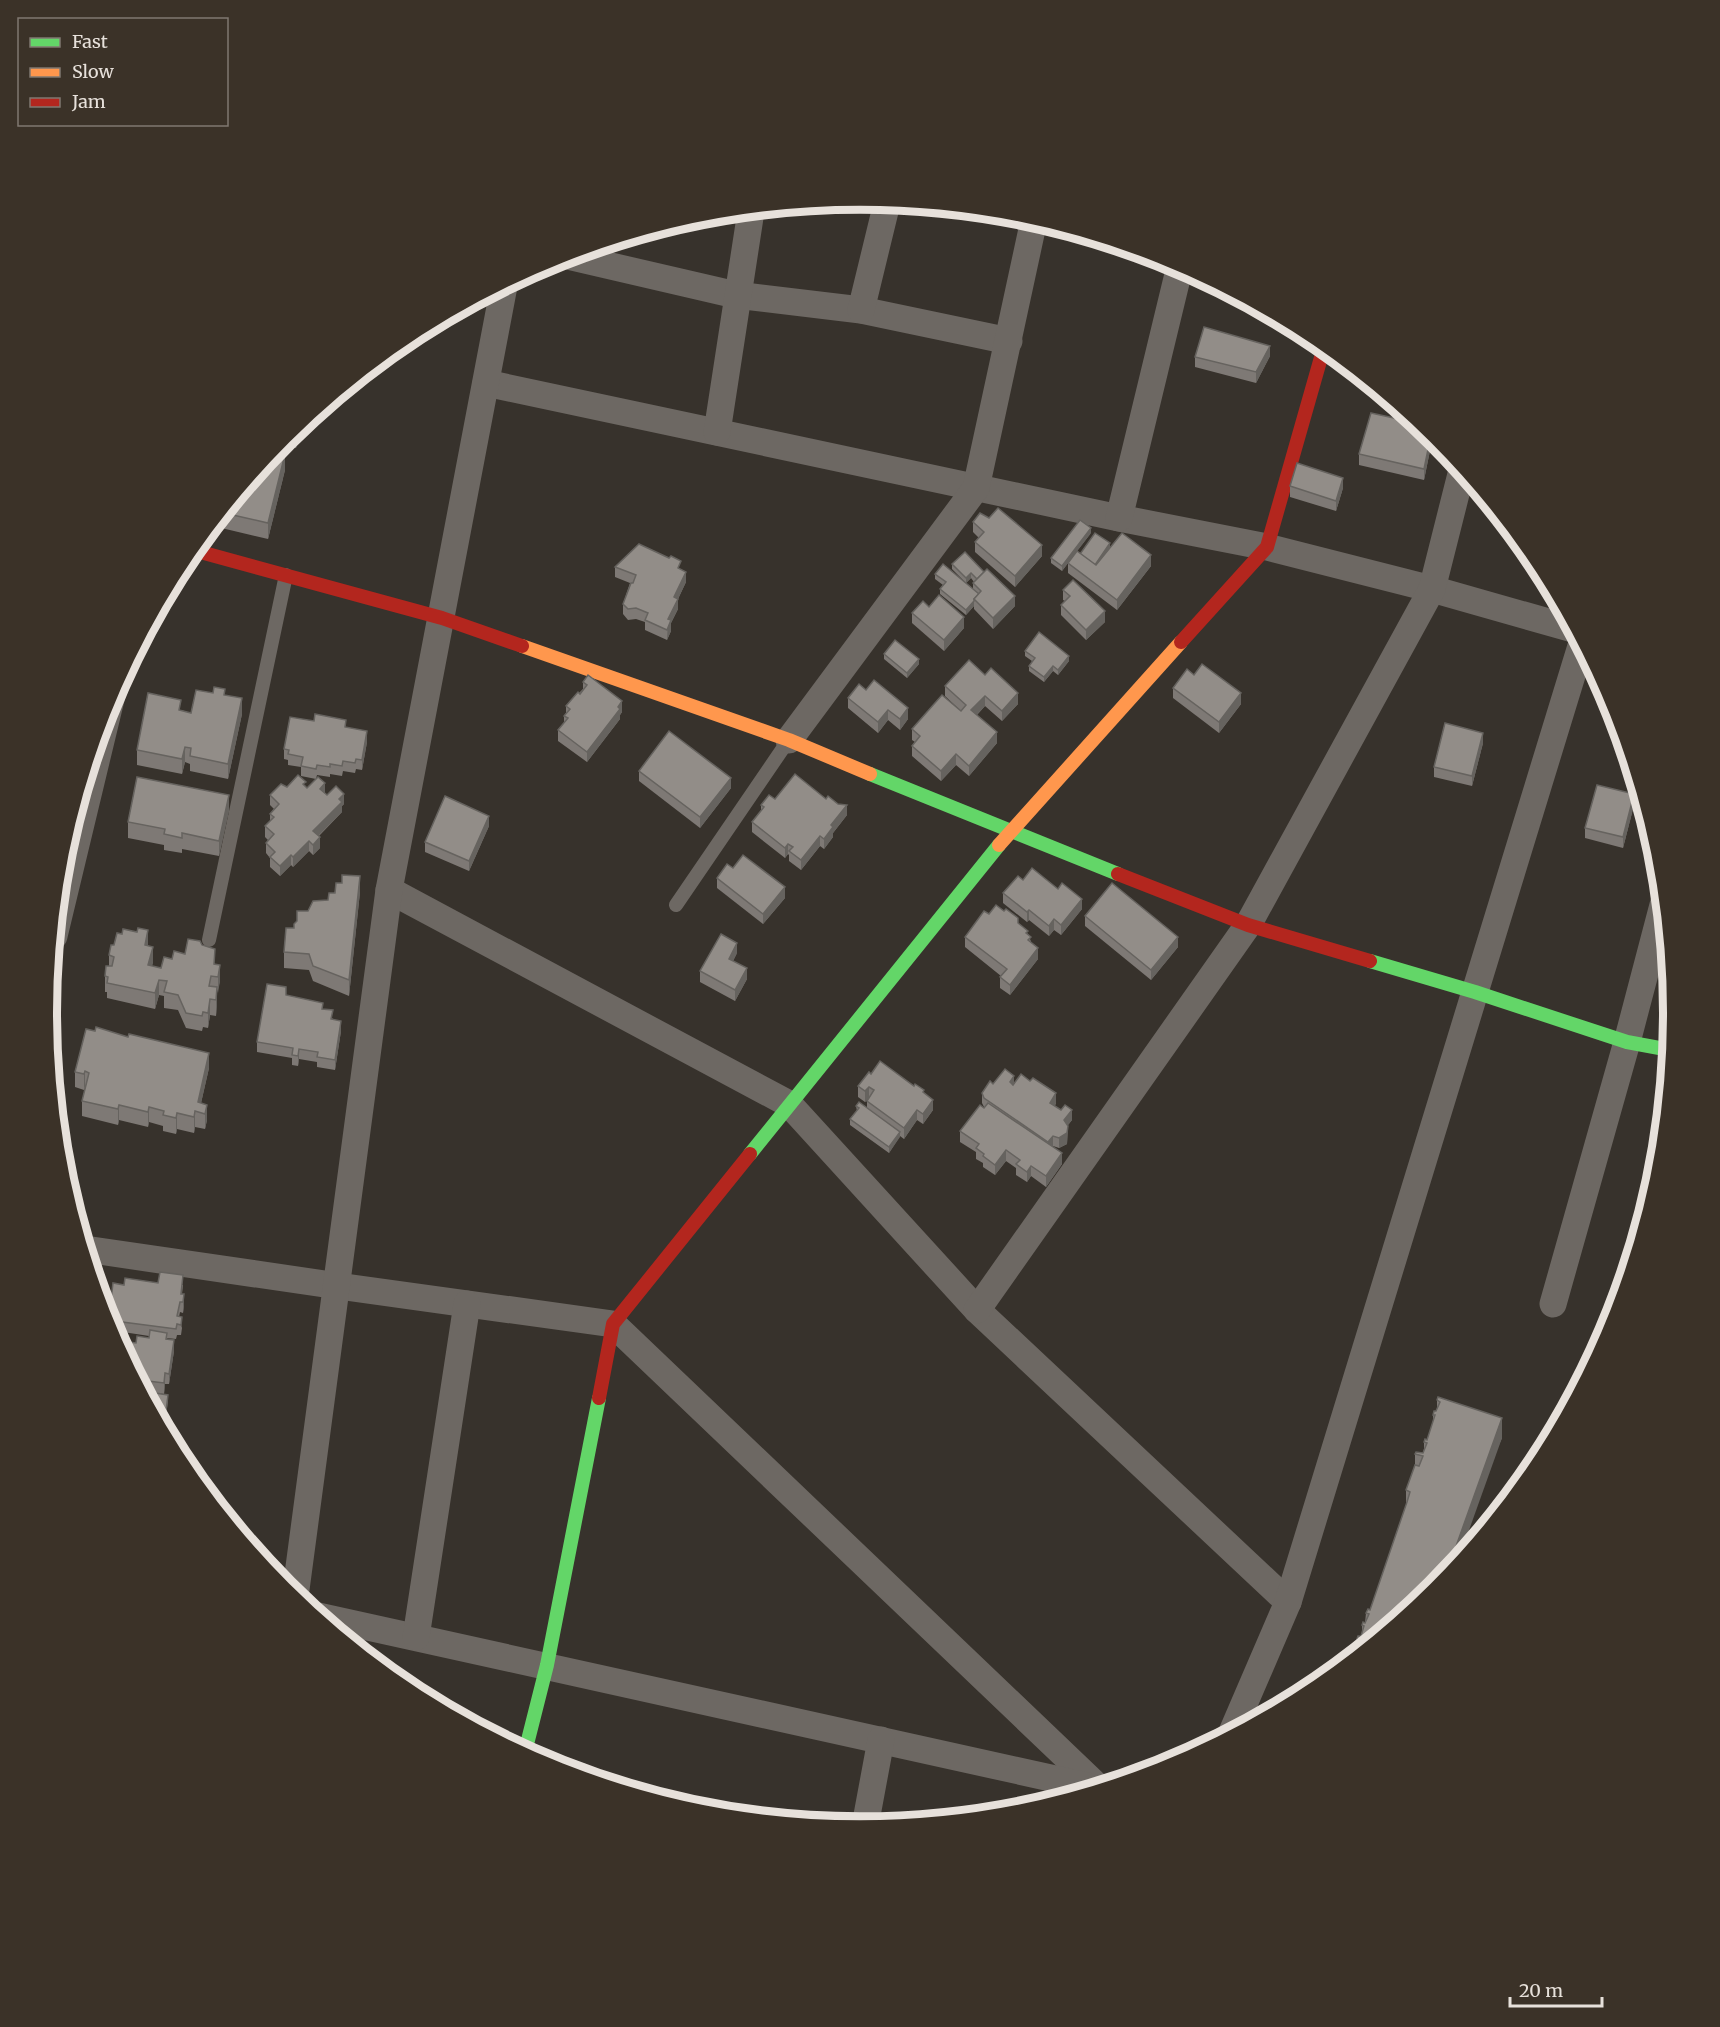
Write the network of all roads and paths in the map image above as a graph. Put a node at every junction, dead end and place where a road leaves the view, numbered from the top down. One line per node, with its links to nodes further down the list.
1 (885, 211): 8 (street)
2 (750, 218): 7 (street)
3 (1032, 230): 9 (street)
4 (584, 260): 7 (street)
5 (1178, 277): 15 (street)
6 (502, 294): 11 (street)
7 (736, 295): 8 (street); 12 (street)
8 (861, 310): 9 (street)
9 (1009, 341): 14 (street)
10 (1321, 357): 16 (street)
11 (486, 383): 12 (street); 20 (street)
12 (717, 432): 14 (street)
13 (1459, 479): 19 (street)
14 (976, 488): 15 (street); 23 (street)
15 (1119, 518): 16 (street)
16 (1267, 547): 19 (street); 25 (street)
17 (203, 553): 18 (street)
18 (286, 575): 20 (street); 31 (lane)
19 (1432, 589): 21 (street); 29 (street)
20 (442, 618): 23 (street); 27 (street)
21 (1563, 627)
22 (1578, 655): 32 (street)
23 (789, 740): 25 (street); 28 (lane)
24 (90, 788): 26 (street)
25 (1010, 832): 29 (street); 35 (street)
26 (70, 869)
27 (390, 890): 35 (street); 37 (street)
28 (676, 905)
29 (1248, 925): 32 (street); 40 (street)
30 (1658, 925): 33 (street)
31 (209, 940)
32 (1475, 992): 33 (street); 43 (street)
33 (1627, 1041): 34 (street); 39 (street)
34 (1662, 1048)
35 (789, 1104): 40 (street); 41 (street)
36 (93, 1251): 37 (street)
37 (338, 1286): 38 (street); 42 (street)
38 (467, 1304): 41 (street); 45 (street)
39 (1553, 1304)
40 (977, 1310): 43 (street)
41 (613, 1324): 46 (street); 50 (street)
42 (297, 1585)
43 (1288, 1602): 47 (street)
44 (334, 1619): 45 (street)
45 (416, 1637): 46 (street)
46 (547, 1665): 48 (street); 49 (street)
47 (1237, 1722)
48 (881, 1740): 51 (street); 52 (street)
49 (527, 1744)
50 (1091, 1782)
51 (1082, 1785)
52 (867, 1816)

